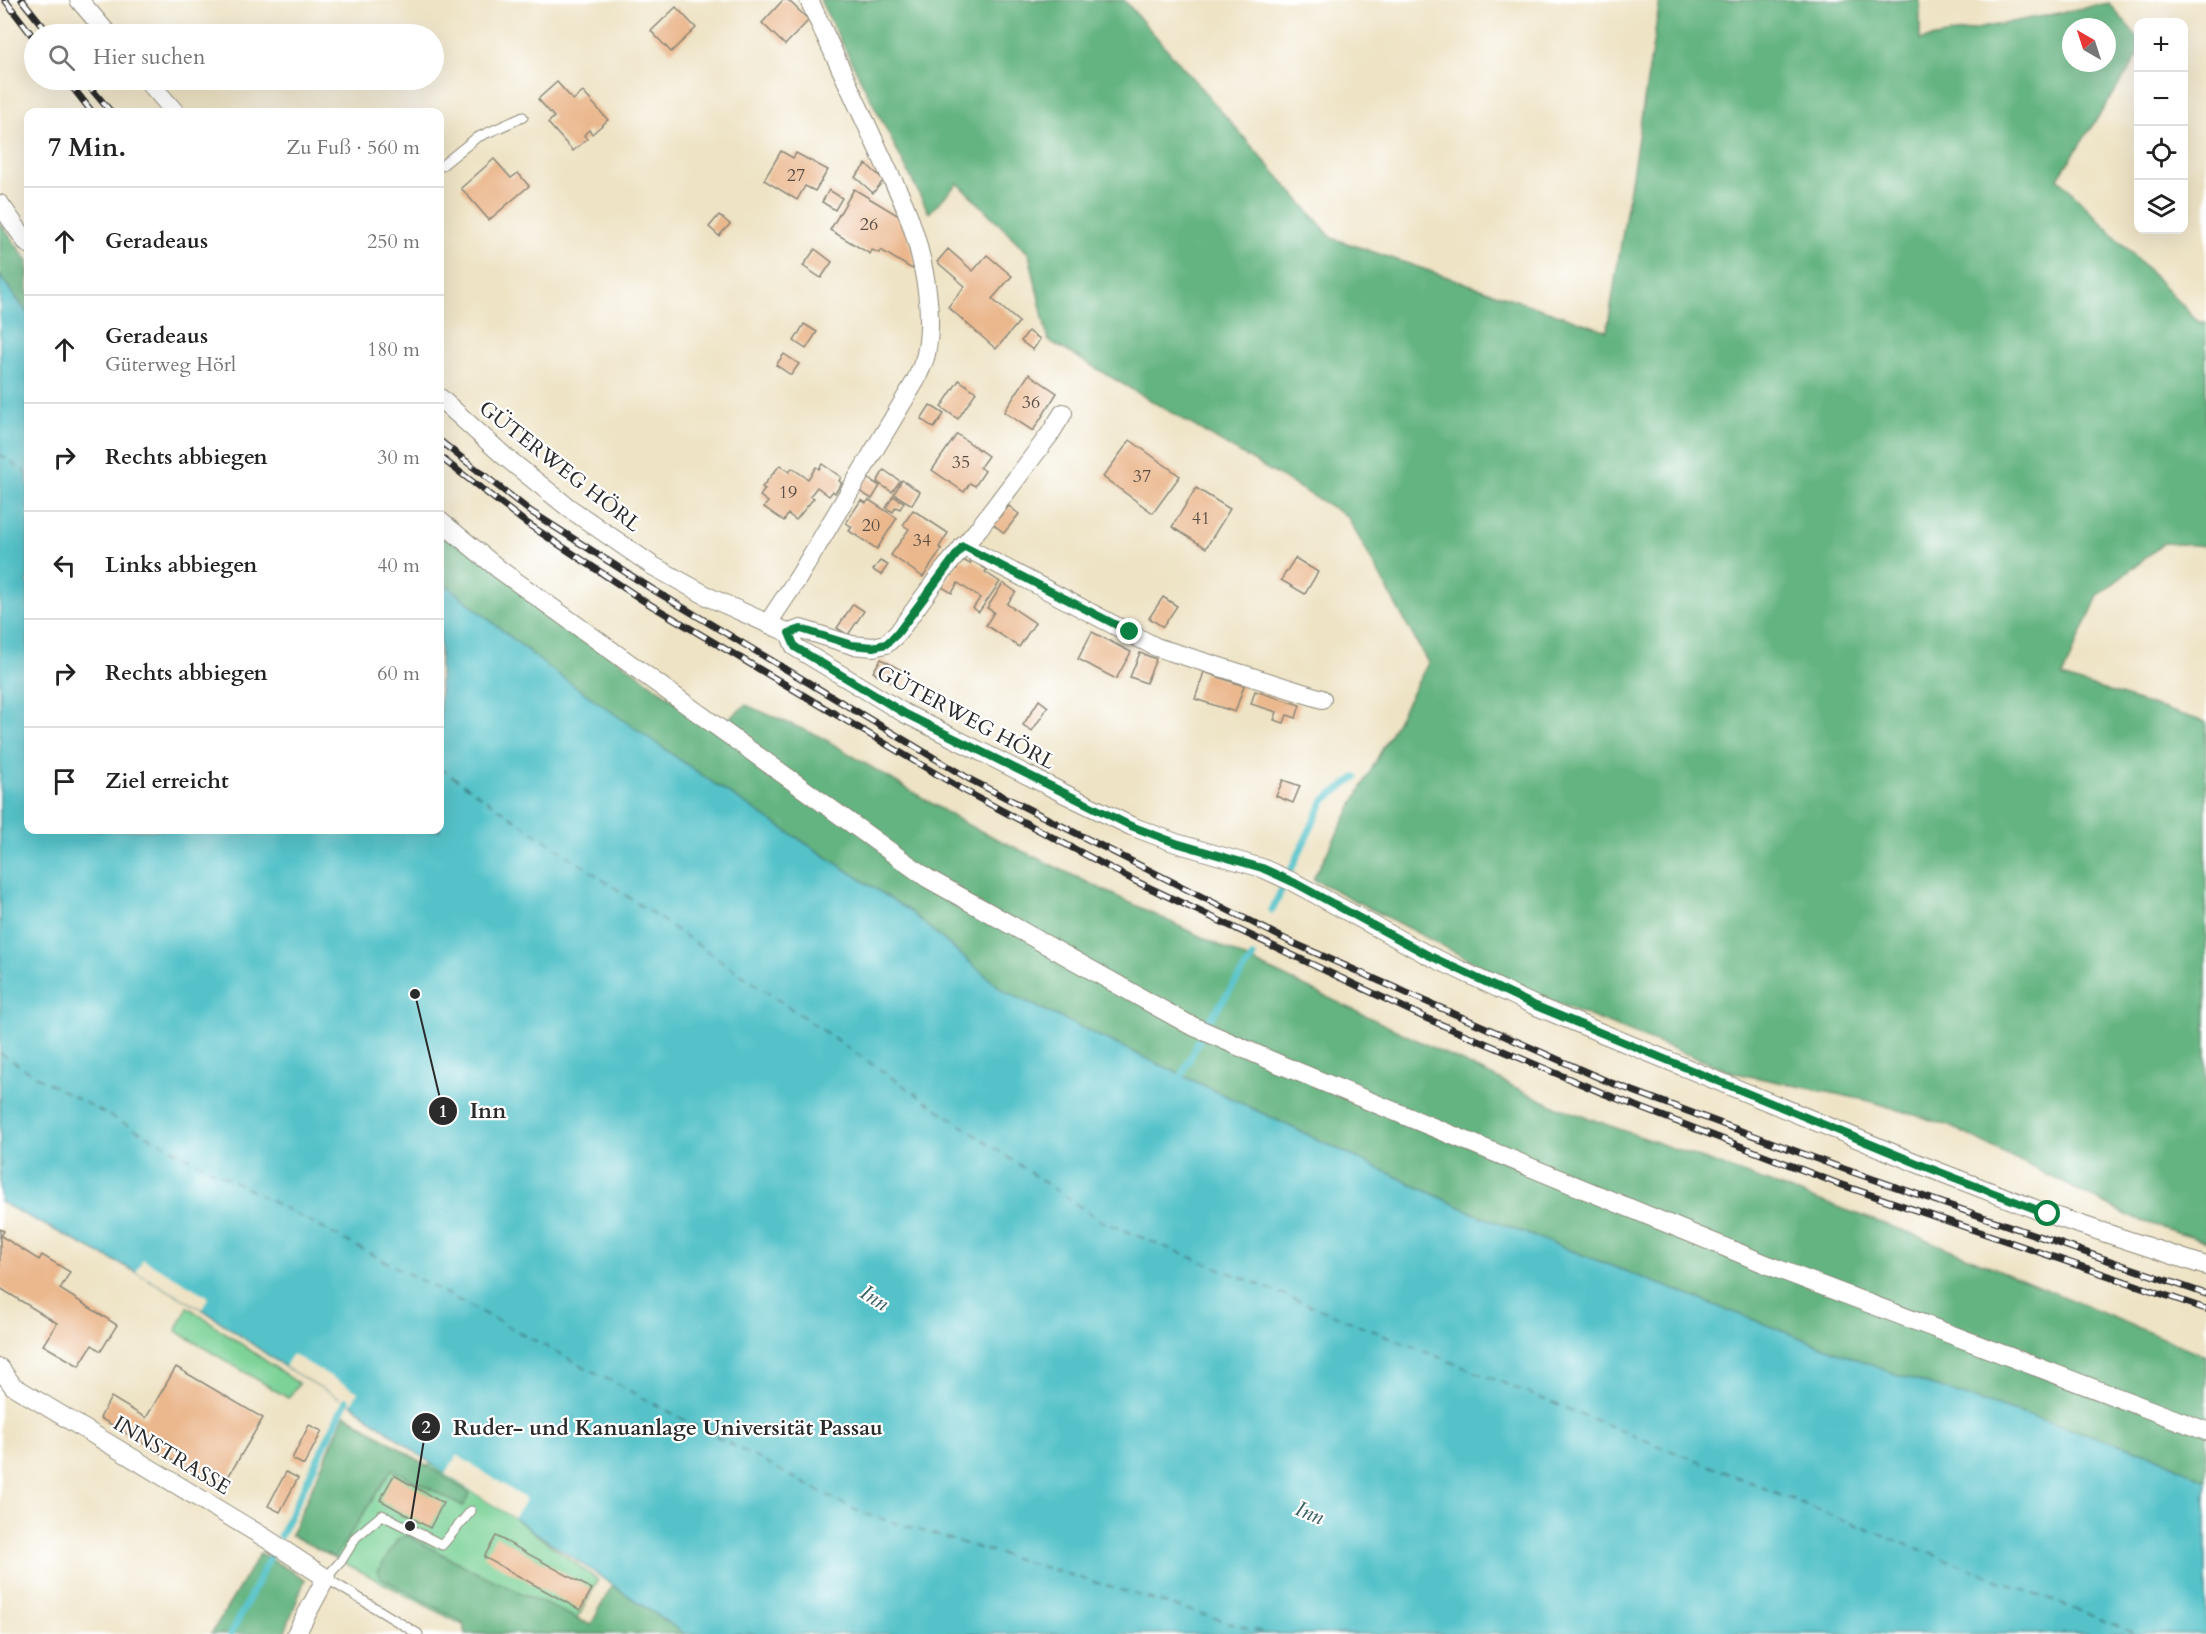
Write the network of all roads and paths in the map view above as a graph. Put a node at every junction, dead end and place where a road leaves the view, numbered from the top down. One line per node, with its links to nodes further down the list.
1 (79, 0): 3 (street)
2 (809, 0): 14 (street)
3 (99, 24)
4 (156, 90): 5 (street)
5 (172, 108)
6 (523, 117): 7 (lane)
7 (444, 165)
8 (0, 204): 9 (street)
9 (24, 238)
10 (444, 402): 14 (street, GÜTERWEG HÖRL)
11 (1063, 413): 13 (street)
12 (444, 524): 19 (street)
13 (963, 546): 15 (street); 16 (street)
14 (768, 623): 15 (street, GÜTERWEG HÖRL)
15 (789, 633): 17 (street, GÜTERWEG HÖRL)
16 (1322, 699)
17 (2206, 1266)
18 (0, 1368): 21 (street, INNSTRASSE)
19 (2206, 1431)
20 (471, 1511): 21 (lane)
21 (326, 1578): 22 (street); 23 (lane)
22 (296, 1634)
23 (418, 1634)

